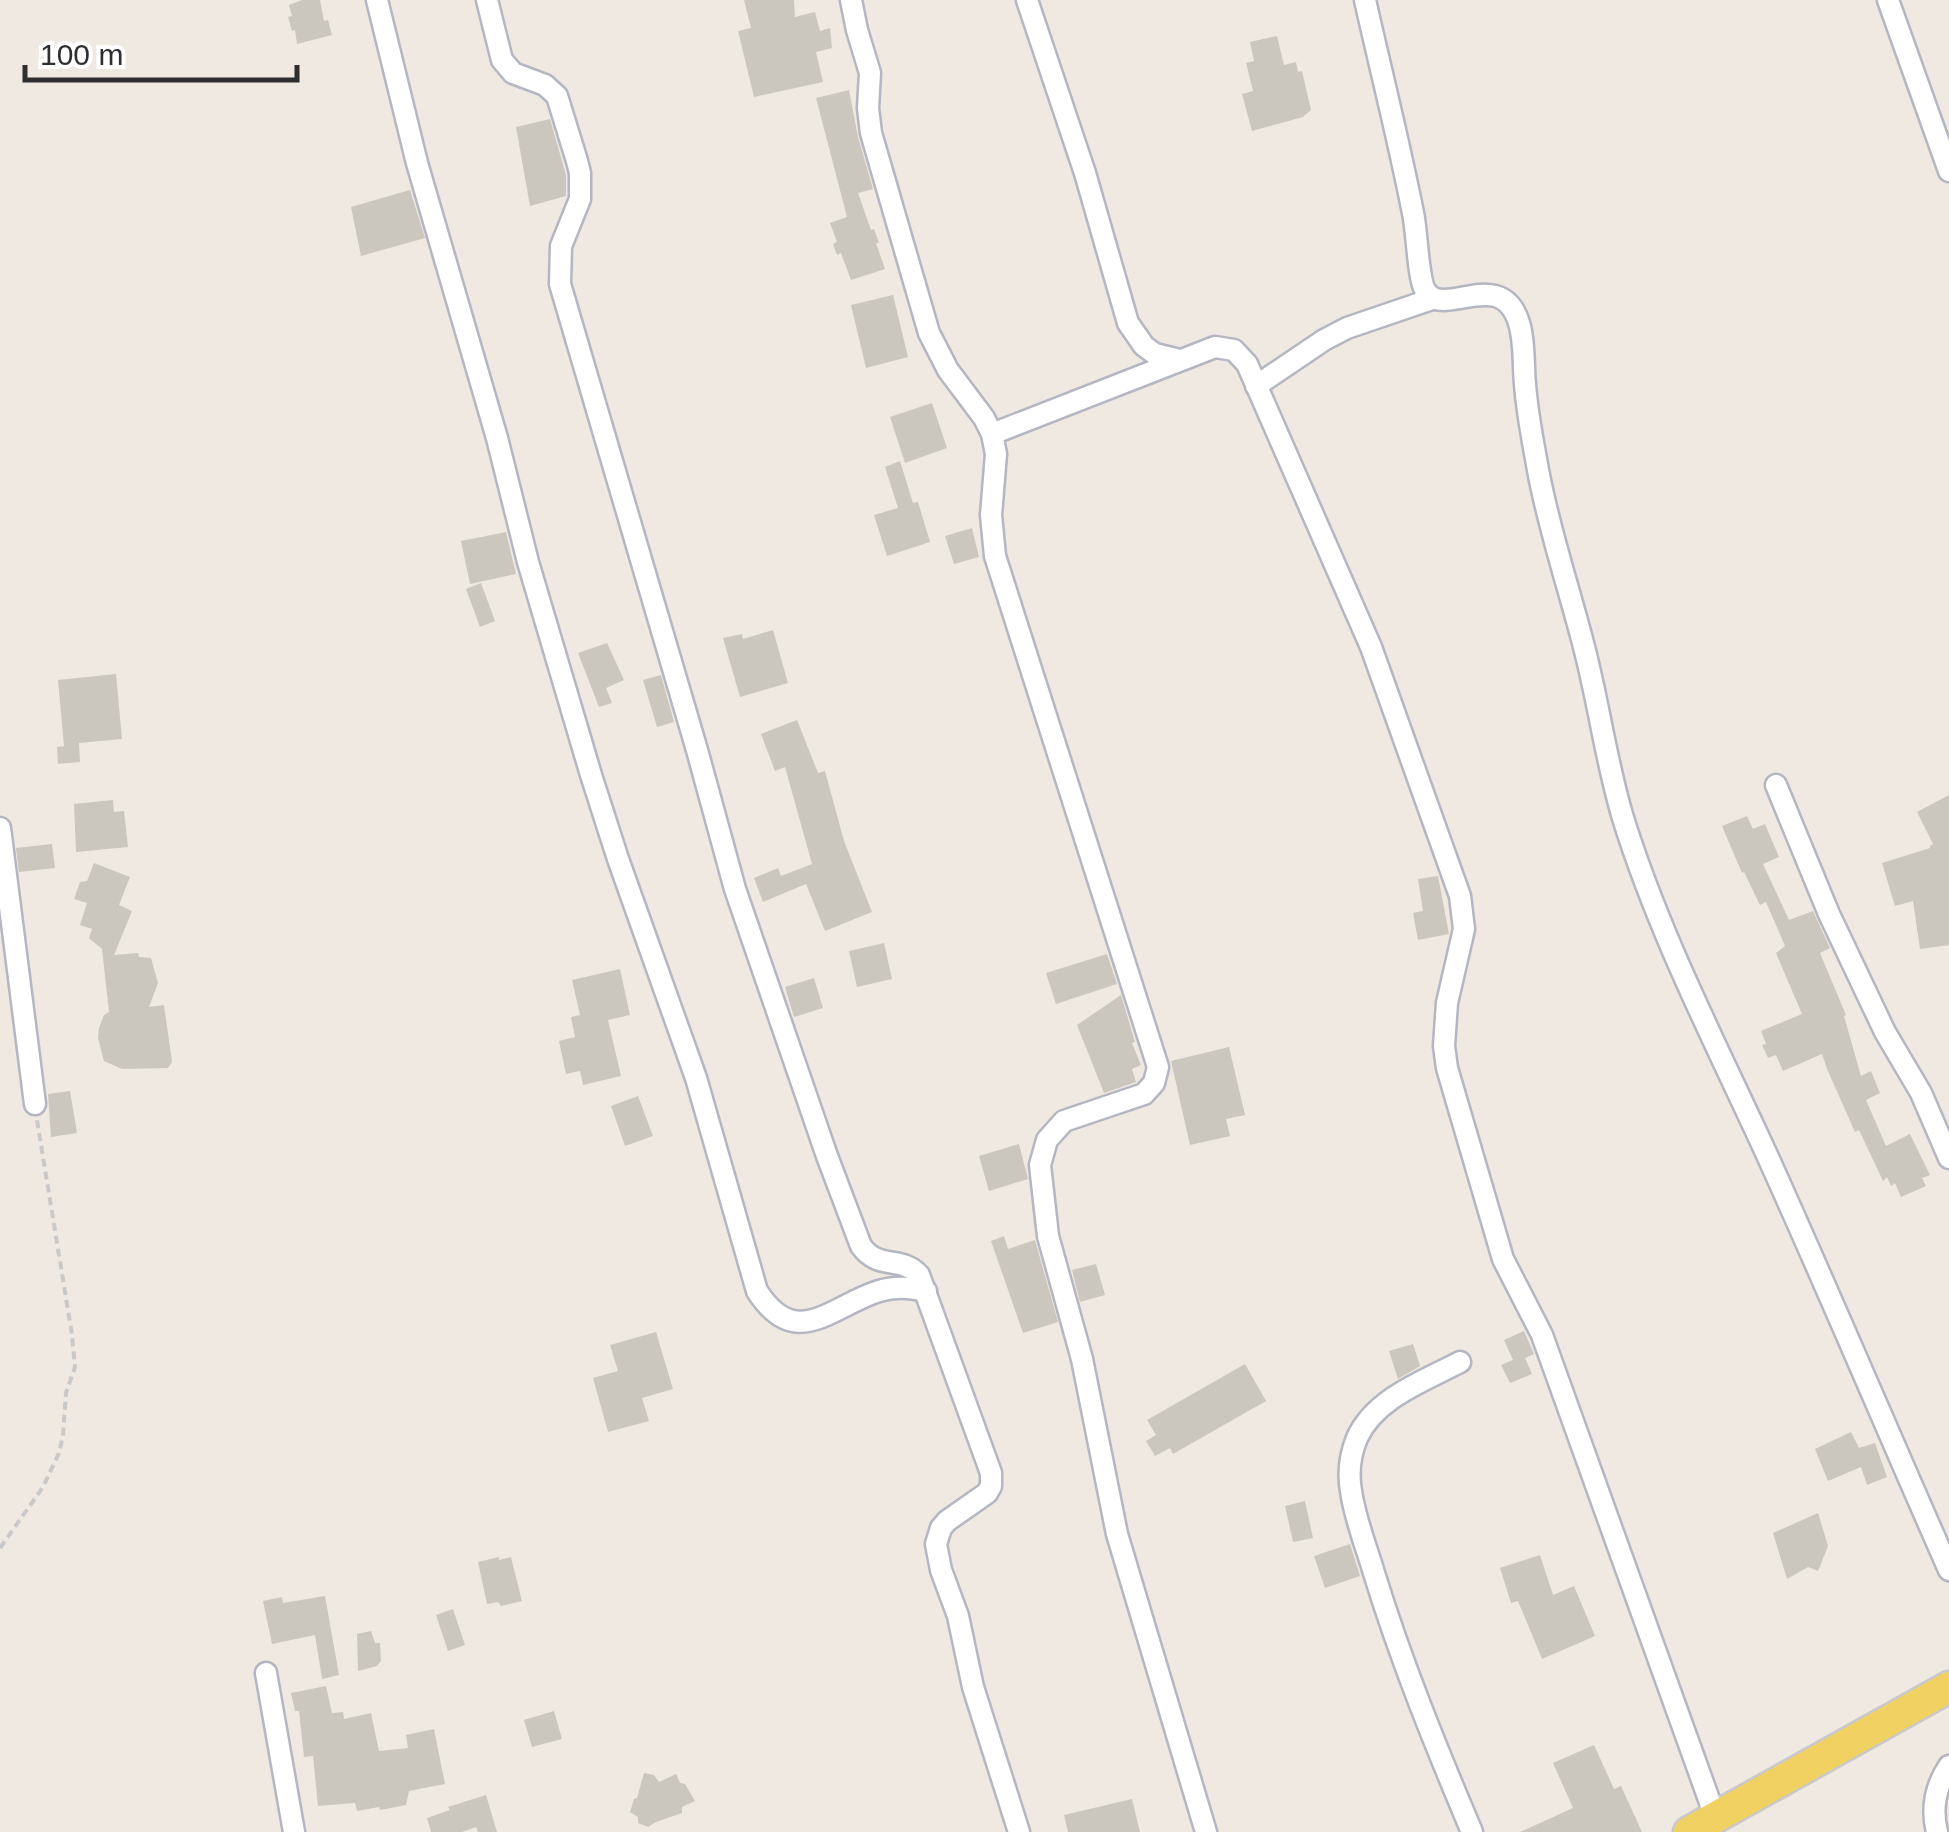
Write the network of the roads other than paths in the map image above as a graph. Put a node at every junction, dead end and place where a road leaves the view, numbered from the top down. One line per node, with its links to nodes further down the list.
1 (377, 0): 16 (street)
2 (488, 0): 16 (street)
3 (852, 0): 11 (street)
4 (1027, 0): 9 (street)
5 (1366, 0): 8 (street)
6 (1888, 0): 7 (street)
7 (1949, 171)
8 (1432, 299): 10 (street); 18 (street)
9 (1182, 360): 10 (street); 11 (street)
10 (1256, 386): 22 (street)
11 (992, 434): 25 (street)
12 (1776, 784): 15 (street)
13 (0, 828): 14 (street)
14 (35, 1104)
15 (1949, 1158)
16 (926, 1291): 24 (street)
17 (1460, 1362): 26 (street)
18 (1949, 1570)
19 (266, 1674): 23 (street)
20 (1949, 1688): 22 (main road)
21 (1949, 1766): 27 (street)
22 (1702, 1826)
23 (294, 1832)
24 (1018, 1832)
25 (1206, 1832)
26 (1472, 1832)
27 (1937, 1832)

